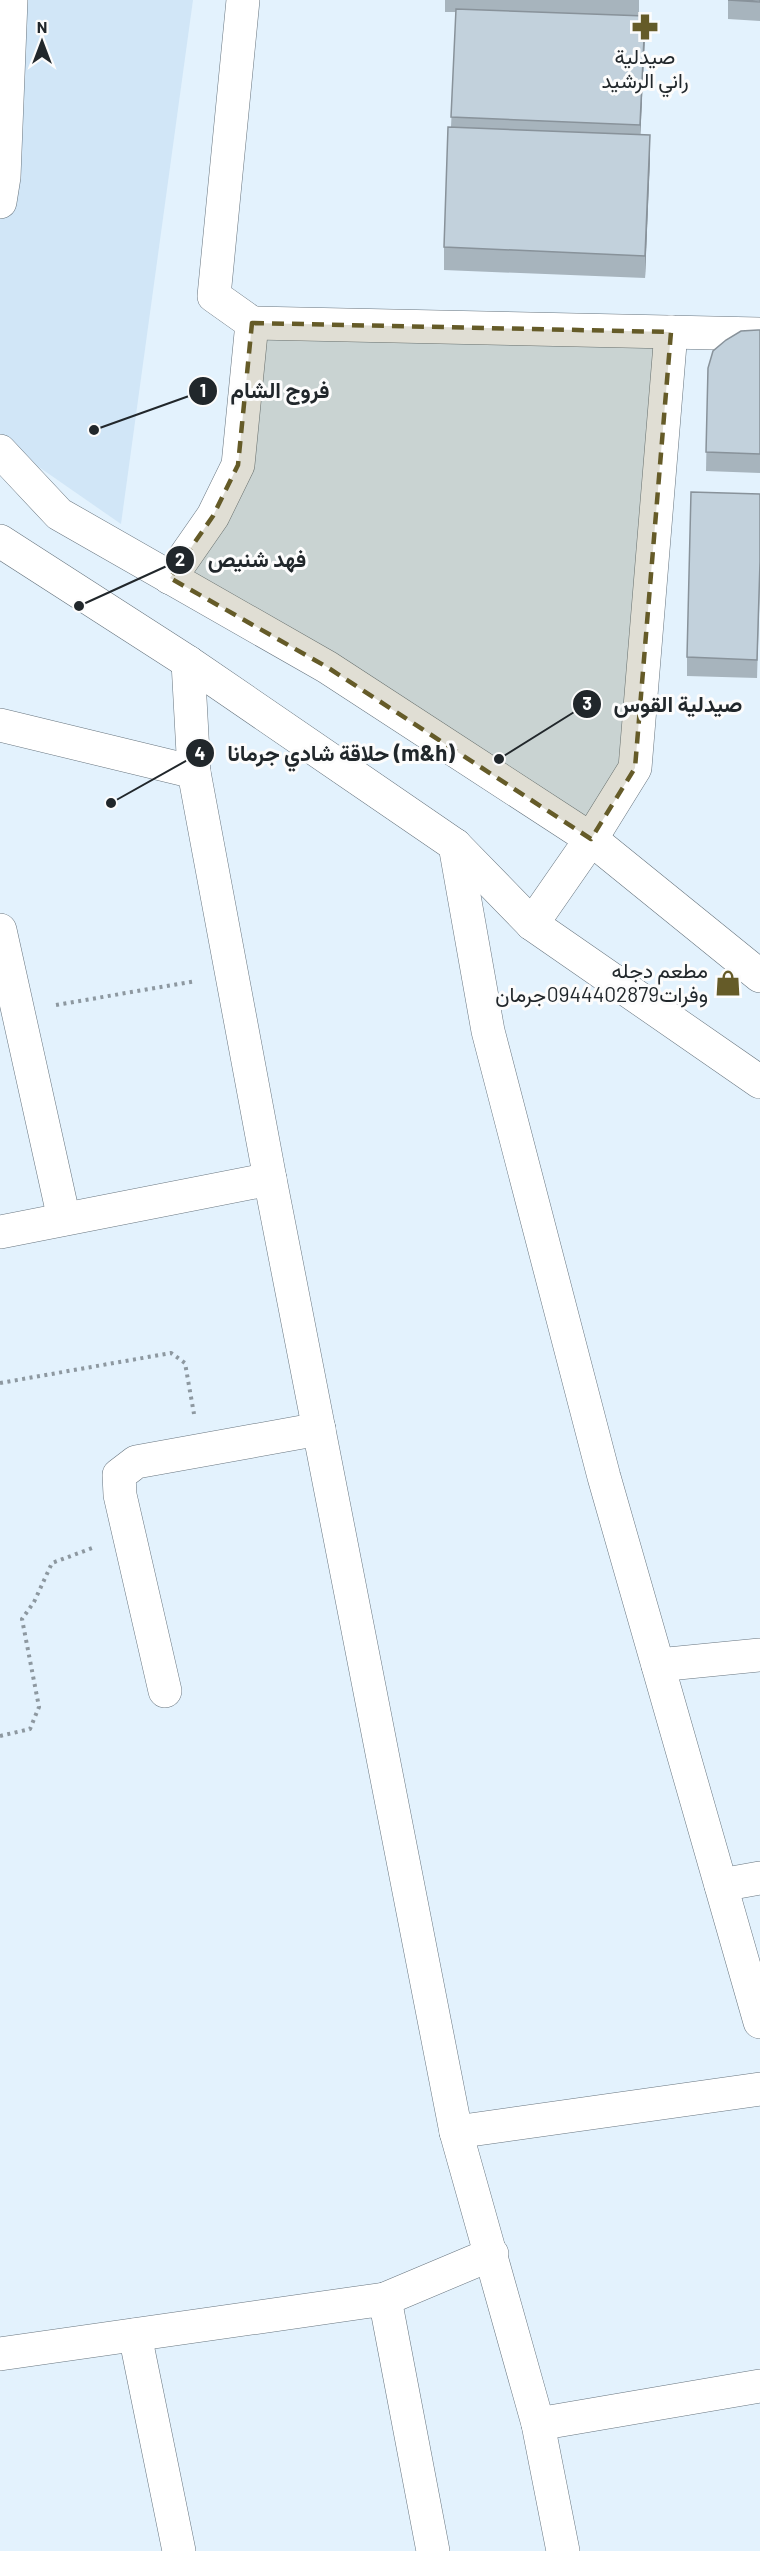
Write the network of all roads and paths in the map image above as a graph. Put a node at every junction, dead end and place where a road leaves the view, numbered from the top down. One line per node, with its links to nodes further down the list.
1 (11, 0): 3 (street)
2 (243, 0): 4 (street)
3 (0, 202)
4 (252, 323): 5 (street); 9 (street)
5 (671, 332): 6 (street); 13 (street)
6 (760, 334)
7 (0, 451): 9 (street)
8 (0, 541): 10 (street)
9 (170, 578): 13 (street)
10 (188, 662): 12 (street); 14 (street)
11 (0, 725): 12 (street)
12 (194, 772): 17 (street)
13 (591, 839): 15 (street); 18 (street)
14 (455, 845): 15 (street); 29 (street)
15 (532, 924): 20 (street)
16 (0, 930): 19 (street)
17 (232, 975): 19 (path); 21 (street)
18 (760, 976)
19 (18, 1012): 22 (street)
20 (760, 1082)
21 (270, 1179): 22 (street); 25 (street)
22 (64, 1219): 23 (street)
23 (0, 1232)
24 (0, 1383): 26 (path)
25 (319, 1429): 26 (street); 36 (street)
26 (200, 1451): 27 (street)
27 (130, 1537): 30 (street); 31 (path)
28 (760, 1655): 29 (street)
29 (658, 1665): 33 (street)
30 (165, 1691)
31 (0, 1736)
32 (760, 1878): 33 (street)
33 (721, 1885): 34 (street)
34 (760, 2022)
35 (760, 2089): 36 (street)
36 (456, 2132): 37 (street)
37 (492, 2254): 38 (street); 42 (street)
38 (385, 2299): 39 (street); 44 (street)
39 (135, 2335): 40 (street); 43 (street)
40 (0, 2354)
41 (760, 2386): 42 (street)
42 (538, 2424): 45 (street)
43 (179, 2551)
44 (433, 2551)
45 (563, 2551)

